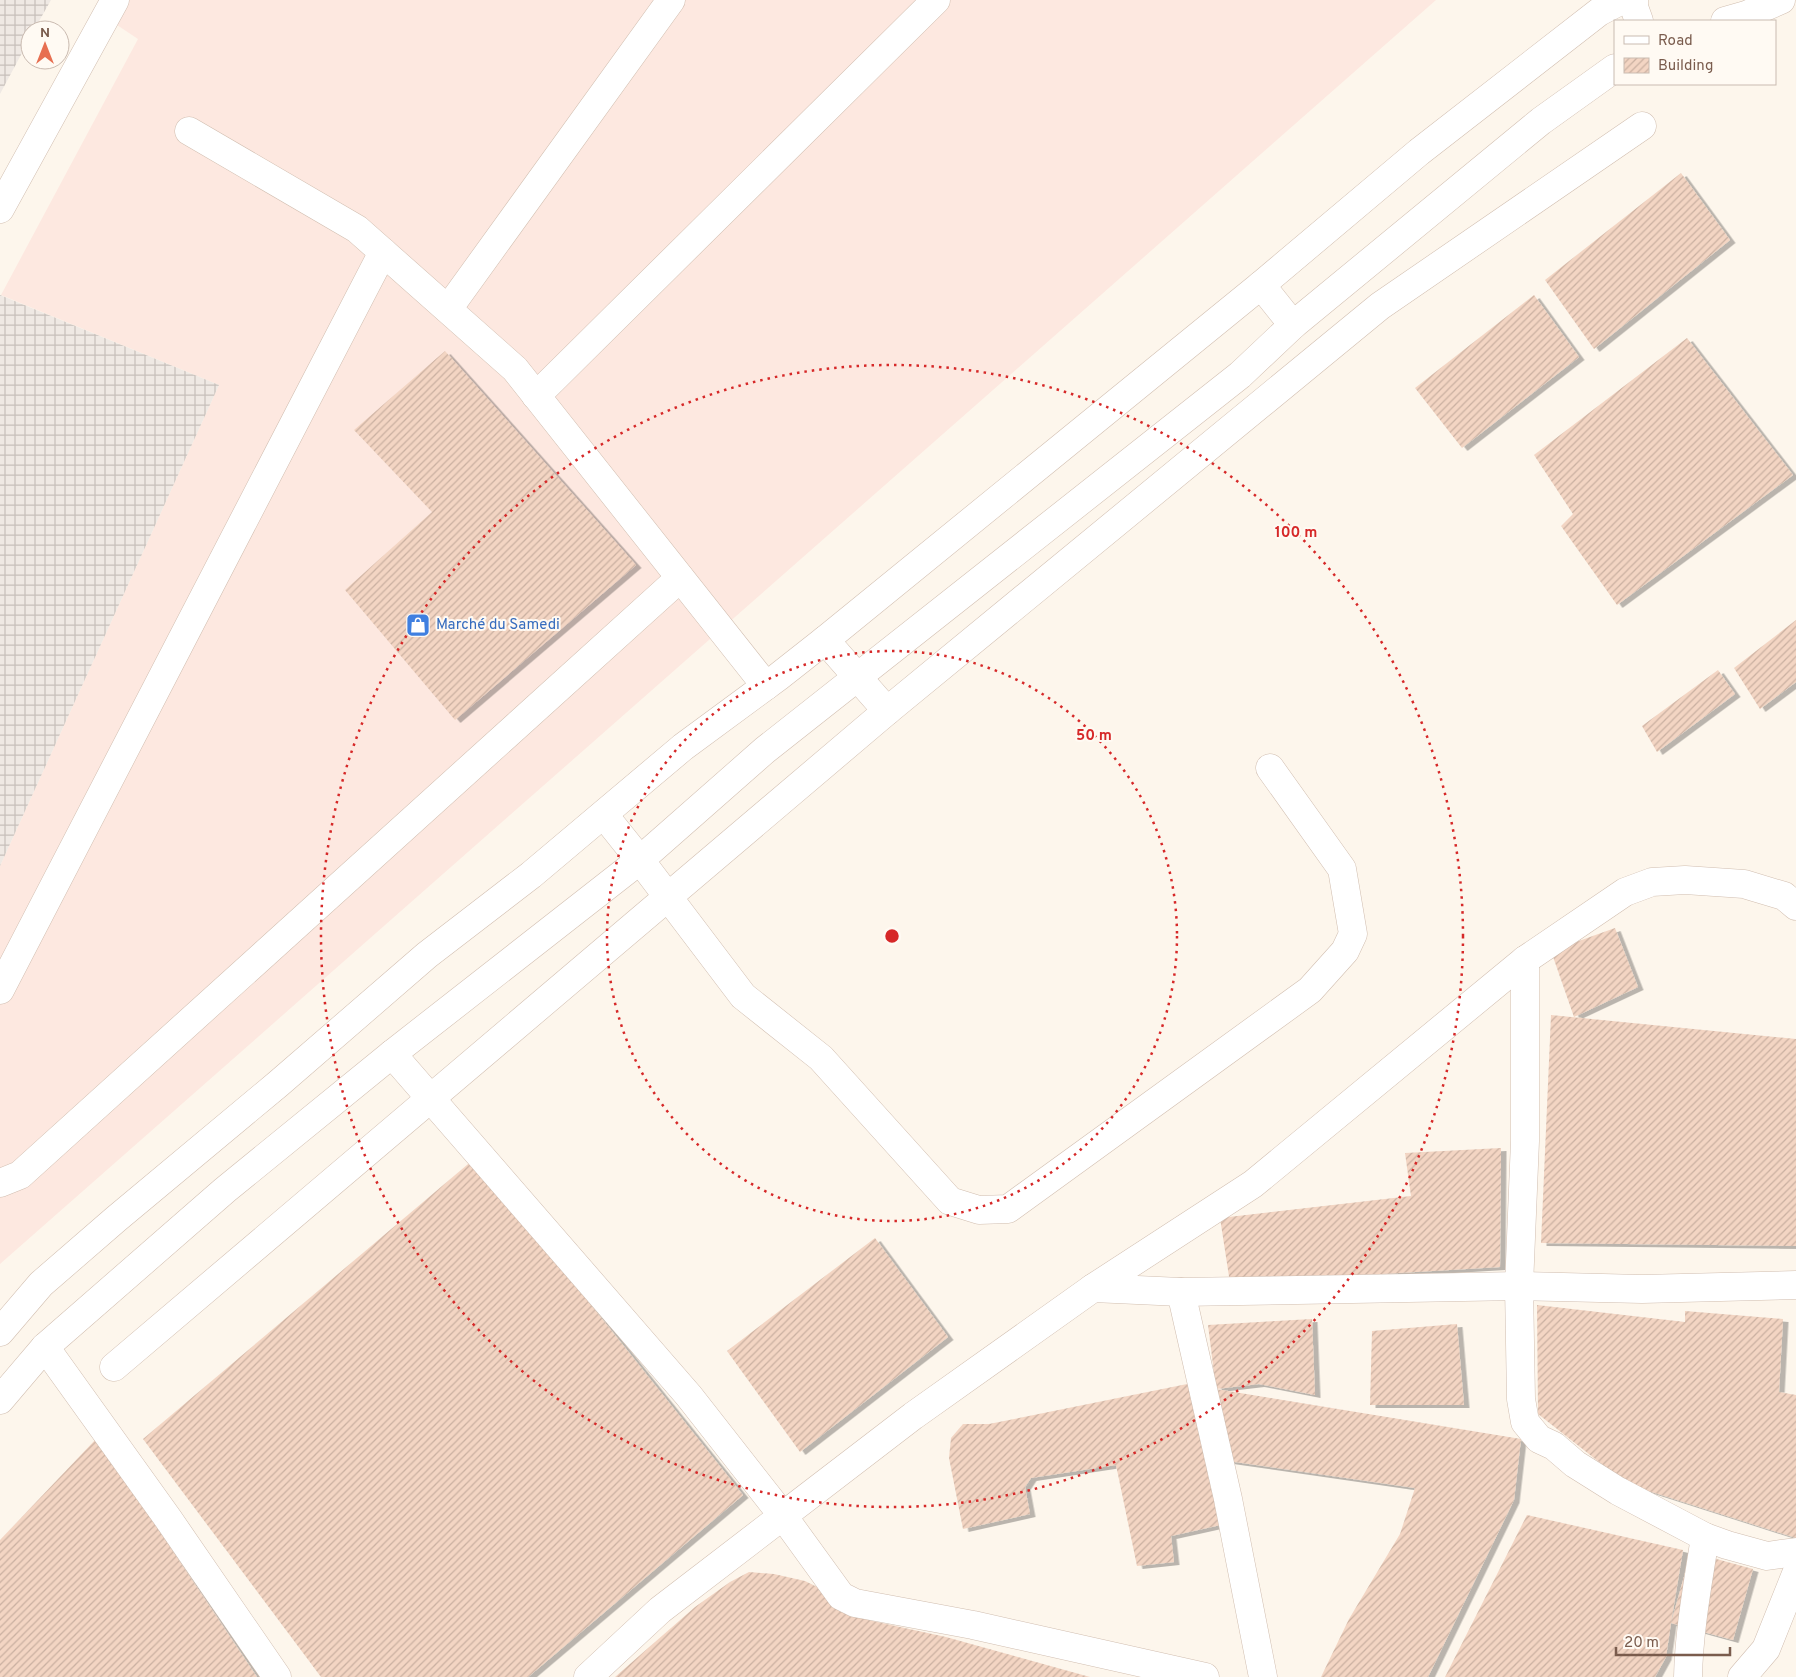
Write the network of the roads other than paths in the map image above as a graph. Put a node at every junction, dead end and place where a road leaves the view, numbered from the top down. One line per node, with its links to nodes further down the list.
1 (115, 0): 16 (street)
2 (671, 0): 21 (street)
3 (936, 0): 23 (street)
4 (1579, 0): 12 (street)
5 (1622, 0): 12 (street)
6 (1634, 0): 9 (street)
7 (1716, 0): 10 (street)
8 (1781, 0): 11 (street)
9 (1639, 20)
10 (1711, 20)
11 (1728, 20)
12 (1567, 38): 19 (street)
13 (1614, 69): 18 (street)
14 (1642, 126): 20 (street)
15 (189, 131): 17 (street)
16 (0, 210)
17 (383, 252): 21 (street); 35 (street)
18 (1355, 274): 20 (street); 22 (street)
19 (1261, 285): 22 (street); 25 (street)
20 (1380, 306): 28 (street)
21 (448, 309): 23 (street)
22 (1293, 325): 26 (street)
23 (536, 396): 24 (street)
24 (680, 578): 27 (street); 38 (street)
25 (825, 640): 26 (street); 27 (street)
26 (859, 677): 28 (street); 31 (street)
27 (766, 686): 30 (street)
28 (887, 711): 32 (street)
29 (1270, 768): 32 (street)
30 (604, 815): 31 (street); 43 (street)
31 (640, 860): 32 (street); 36 (street)
32 (668, 897): 37 (street)
33 (1796, 906): 34 (street)
34 (1525, 960): 40 (street); 41 (street)
35 (0, 990)
36 (392, 1054): 37 (street); 44 (street)
37 (430, 1098): 45 (street); 47 (street)
38 (0, 1183)
39 (1796, 1285): 40 (street)
40 (1519, 1286): 42 (street); 48 (street)
41 (1093, 1288): 42 (street); 47 (street)
42 (1181, 1292): 54 (street)
43 (0, 1332)
44 (45, 1347): 46 (street); 51 (street)
45 (114, 1367)
46 (0, 1400)
47 (782, 1516): 52 (street); 53 (street)
48 (1705, 1537): 49 (street); 55 (street)
49 (1796, 1552)
50 (1796, 1574): 56 (street)
51 (277, 1677)
52 (588, 1677)
53 (1205, 1677)
54 (1263, 1677)
55 (1688, 1677)
56 (1742, 1677)

